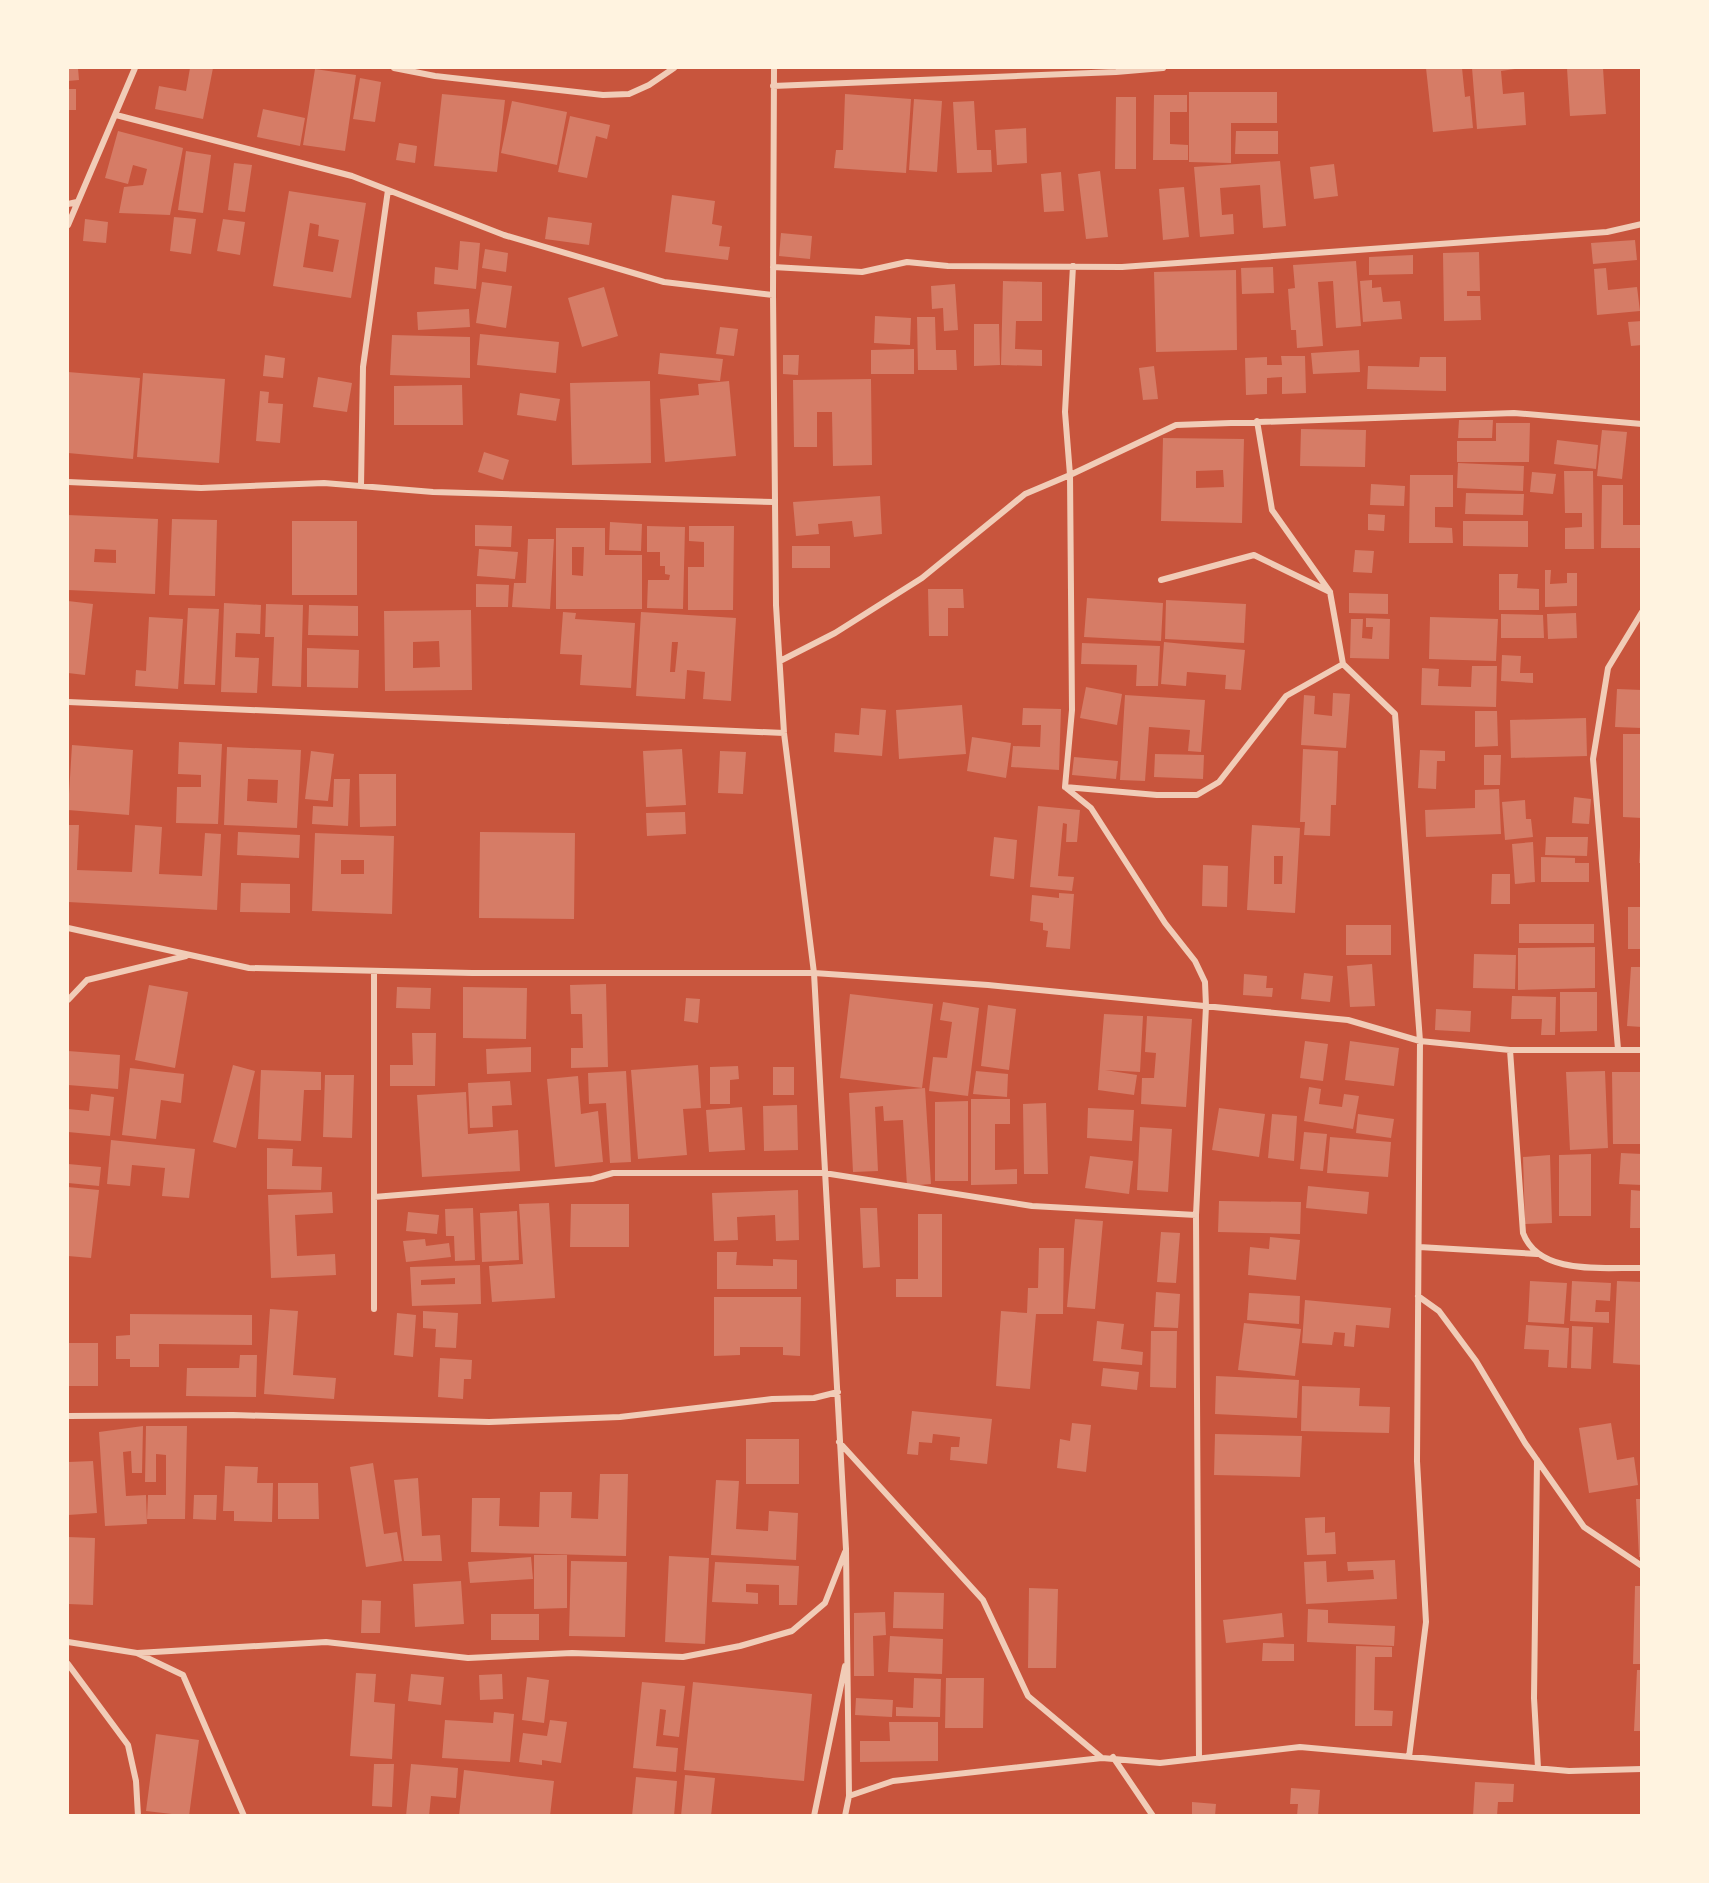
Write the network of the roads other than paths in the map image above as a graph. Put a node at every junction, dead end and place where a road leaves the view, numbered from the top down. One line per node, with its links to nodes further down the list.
1 (135, 68): 7 (street)
2 (394, 68): 3 (street)
3 (674, 68)
4 (774, 68): 6 (street)
5 (1163, 68): 6 (street)
6 (773, 86): 14 (street)
7 (116, 116): 8 (street); 9 (street)
8 (388, 190): 15 (street); 20 (street)
9 (77, 202): 10 (street); 12 (street)
10 (68, 204)
11 (1641, 224): 13 (street)
12 (68, 225)
13 (1073, 266): 14 (street); 18 (street)
14 (773, 267): 15 (street)
15 (772, 295): 21 (street)
16 (1257, 421): 17 (street); 18 (street); 23 (street)
17 (1641, 424)
18 (1070, 475): 25 (street); 29 (street)
19 (68, 482): 20 (street)
20 (361, 486): 21 (street)
21 (774, 502): 25 (street)
22 (1161, 580): 23 (street)
23 (1330, 592): 26 (street)
24 (1641, 612): 37 (street)
25 (780, 661): 28 (street)
26 (1342, 664): 29 (street); 36 (street)
27 (68, 702): 28 (street)
28 (784, 733): 33 (street)
29 (1065, 787): 35 (street)
30 (68, 928): 31 (street)
31 (190, 955): 32 (street); 34 (street)
32 (374, 971): 33 (street); 41 (street)
33 (814, 973): 35 (street); 40 (street)
34 (68, 1000)
35 (1206, 1006): 36 (street); 42 (street)
36 (1420, 1041): 38 (street); 43 (street)
37 (1618, 1049): 38 (street); 39 (street)
38 (1510, 1050): 44 (street)
39 (1641, 1050)
40 (824, 1173): 41 (street); 42 (street); 48 (street)
41 (374, 1197): 47 (street)
42 (1196, 1215): 61 (street)
43 (1419, 1247): 44 (street); 46 (street)
44 (1538, 1254): 45 (street)
45 (1641, 1268)
46 (1419, 1296): 51 (street); 59 (street)
47 (374, 1309)
48 (838, 1392): 49 (street); 50 (street)
49 (68, 1416)
50 (838, 1441): 52 (street); 60 (street)
51 (1537, 1459): 53 (street); 62 (street)
52 (846, 1549): 55 (street); 56 (street)
53 (1641, 1566)
54 (68, 1642): 56 (street)
55 (848, 1652): 64 (street); 67 (street)
56 (137, 1653): 66 (street)
57 (68, 1664): 65 (street)
58 (1113, 1757): 60 (street); 61 (street); 69 (street)
59 (1409, 1757): 61 (street); 62 (street)
60 (1102, 1758): 64 (street)
61 (1199, 1758)
62 (1538, 1768): 63 (street)
63 (1641, 1769)
64 (849, 1796): 68 (street)
65 (138, 1815)
66 (244, 1815)
67 (814, 1815)
68 (845, 1815)
69 (1153, 1815)

